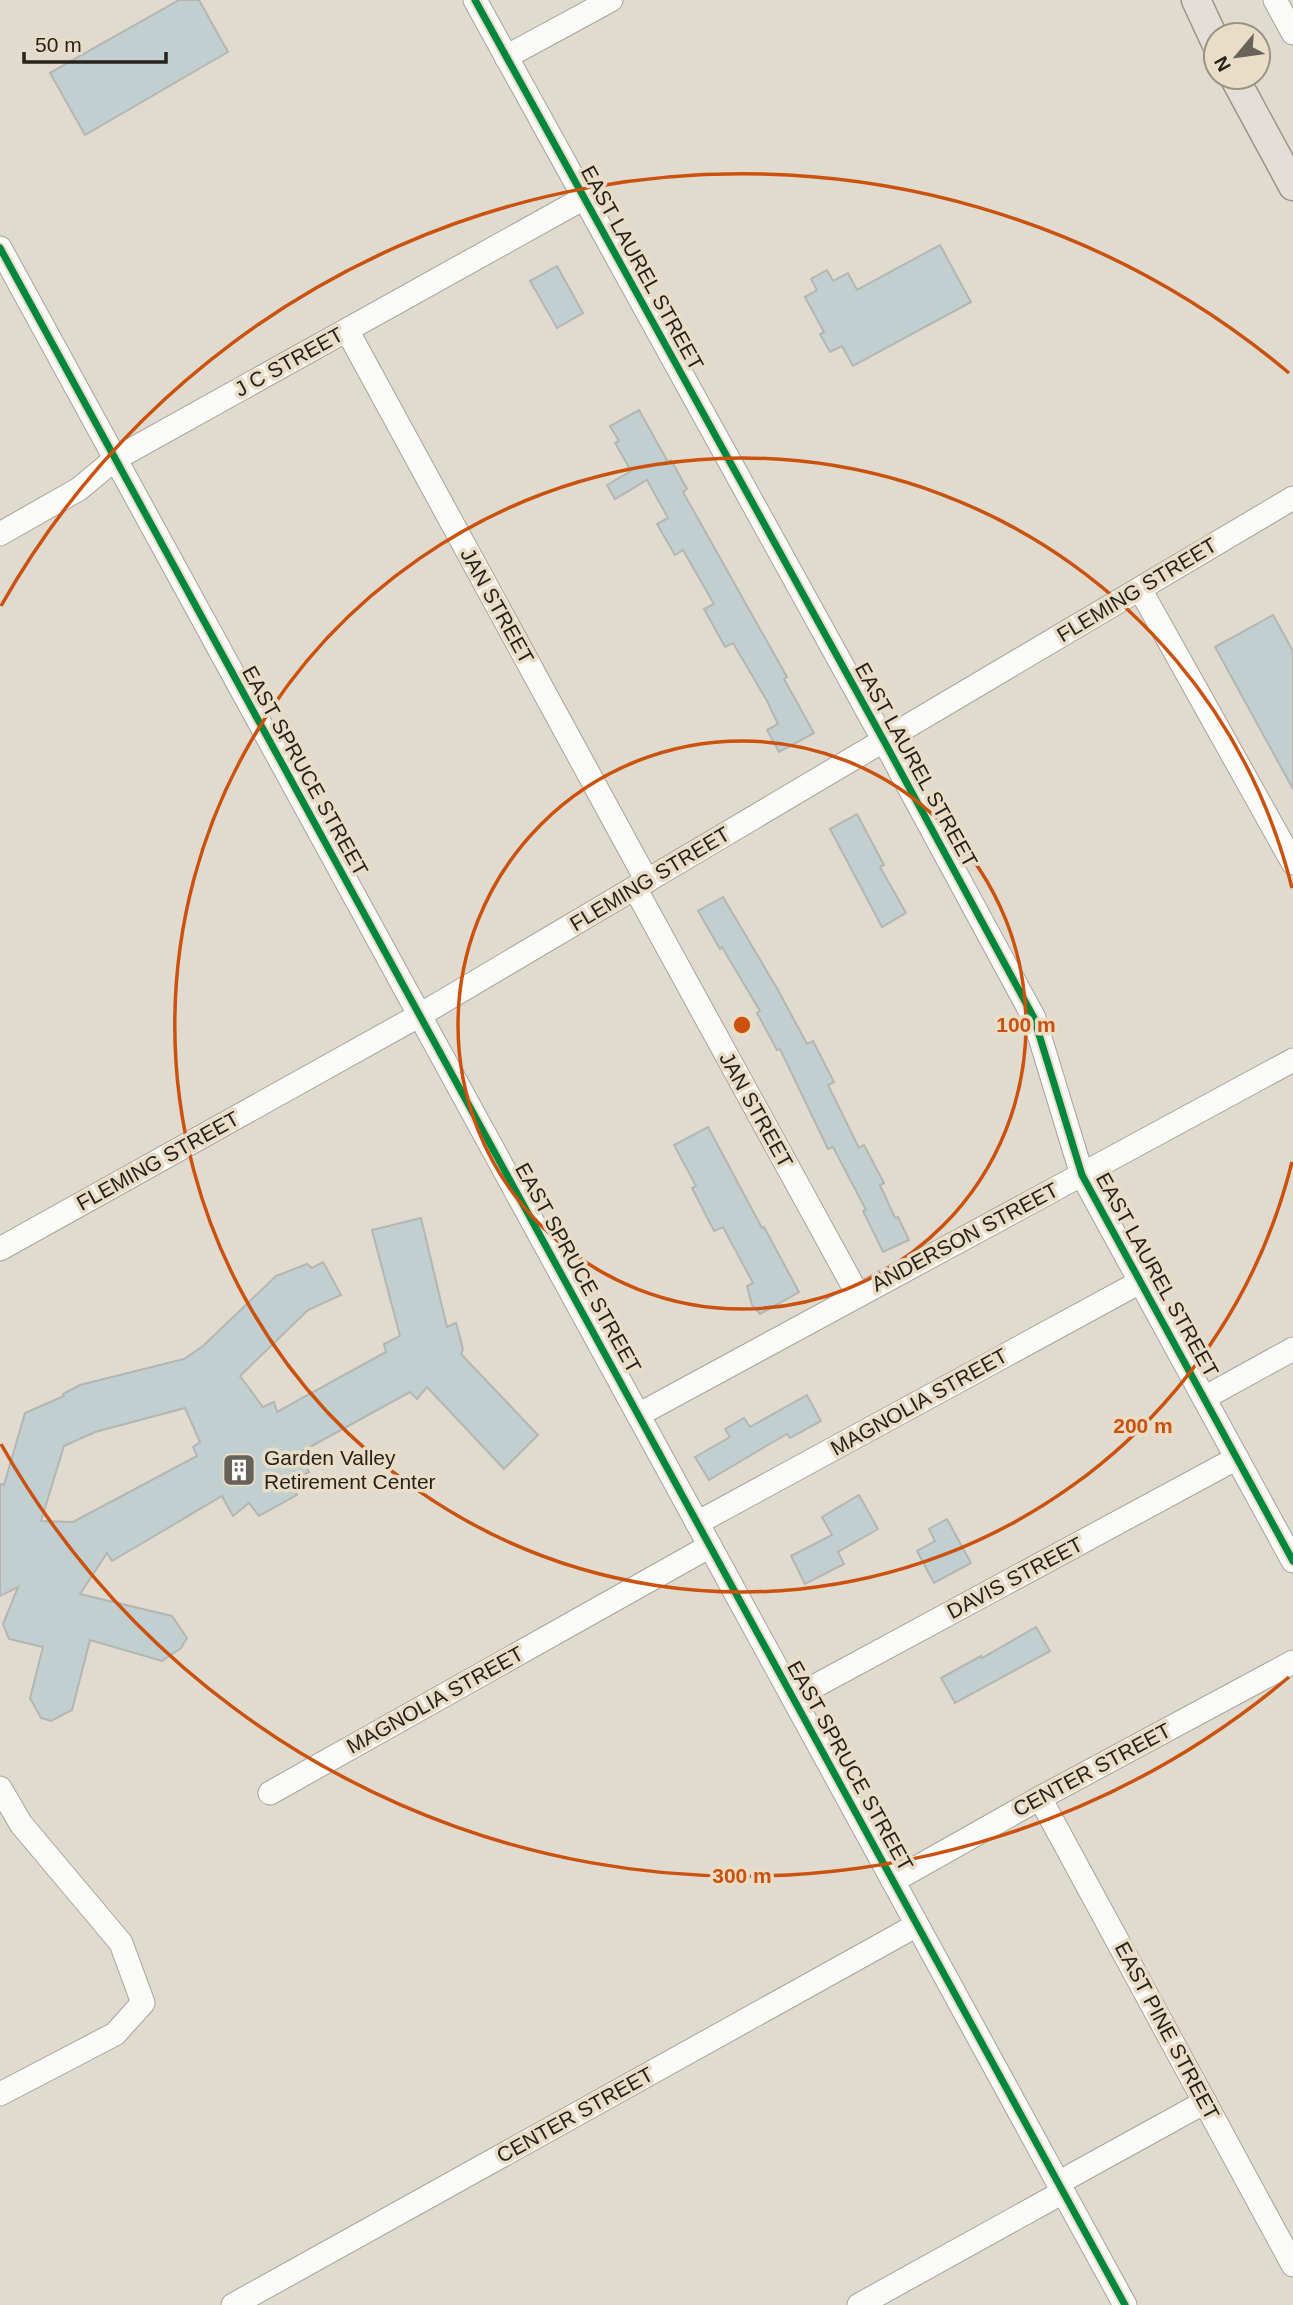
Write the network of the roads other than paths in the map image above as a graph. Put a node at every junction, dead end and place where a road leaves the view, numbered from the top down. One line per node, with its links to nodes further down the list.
1 (475, 0): 7 (street, EAST LAUREL STREET)
2 (611, 0): 7 (street)
3 (1196, 0): 5 (main road)
4 (1275, 0): 6 (street)
5 (1206, 21)
6 (1293, 33)
7 (506, 57): 10 (street, EAST LAUREL STREET)
8 (1242, 91): 9 (main road)
9 (1293, 186)
10 (584, 198): 12 (street, J C STREET); 17 (street, EAST LAUREL STREET)
11 (0, 248): 13 (street, EAST SPRUCE STREET)
12 (347, 330): 13 (street, J C STREET); 19 (street, JAN STREET)
13 (115, 459): 15 (street, J C STREET); 20 (street, EAST SPRUCE STREET)
14 (1293, 498): 16 (street, FLEMING STREET)
15 (0, 534)
16 (1140, 589): 17 (street, FLEMING STREET); 18 (street)
17 (884, 741): 19 (street, FLEMING STREET); 22 (street, EAST LAUREL STREET)
18 (1293, 863)
19 (641, 884): 20 (street, FLEMING STREET); 25 (street, JAN STREET)
20 (420, 1016): 23 (street, FLEMING STREET); 28 (street, EAST SPRUCE STREET)
21 (1293, 1060): 22 (street, ANDERSON STREET)
22 (1082, 1175): 24 (street, EAST LAUREL STREET); 25 (street, ANDERSON STREET)
23 (0, 1250)
24 (1140, 1282): 27 (street, EAST LAUREL STREET); 30 (street, MAGNOLIA STREET)
25 (858, 1295): 28 (street, ANDERSON STREET)
26 (1293, 1349): 27 (street)
27 (1204, 1398): 29 (street, EAST LAUREL STREET)
28 (638, 1415): 30 (street, EAST SPRUCE STREET)
29 (1237, 1458): 32 (street, EAST LAUREL STREET); 34 (street, DAVIS STREET)
30 (697, 1523): 31 (street, EAST SPRUCE STREET)
31 (709, 1546): 34 (street, EAST SPRUCE STREET); 36 (street, MAGNOLIA STREET)
32 (1293, 1560)
33 (1293, 1662): 37 (street, CENTER STREET)
34 (793, 1699): 38 (street, EAST SPRUCE STREET)
35 (0, 1788): 40 (street)
36 (270, 1793)
37 (1040, 1798): 38 (street, CENTER STREET); 41 (street, EAST PINE STREET)
38 (893, 1881): 39 (street, EAST SPRUCE STREET)
39 (917, 1925): 42 (street, EAST SPRUCE STREET); 44 (street, CENTER STREET)
40 (0, 2094)
41 (1205, 2102): 42 (street); 43 (street, EAST PINE STREET)
42 (1061, 2188): 45 (street); 46 (street, EAST SPRUCE STREET)
43 (1293, 2265)
44 (233, 2305)
45 (859, 2305)
46 (1125, 2305)

